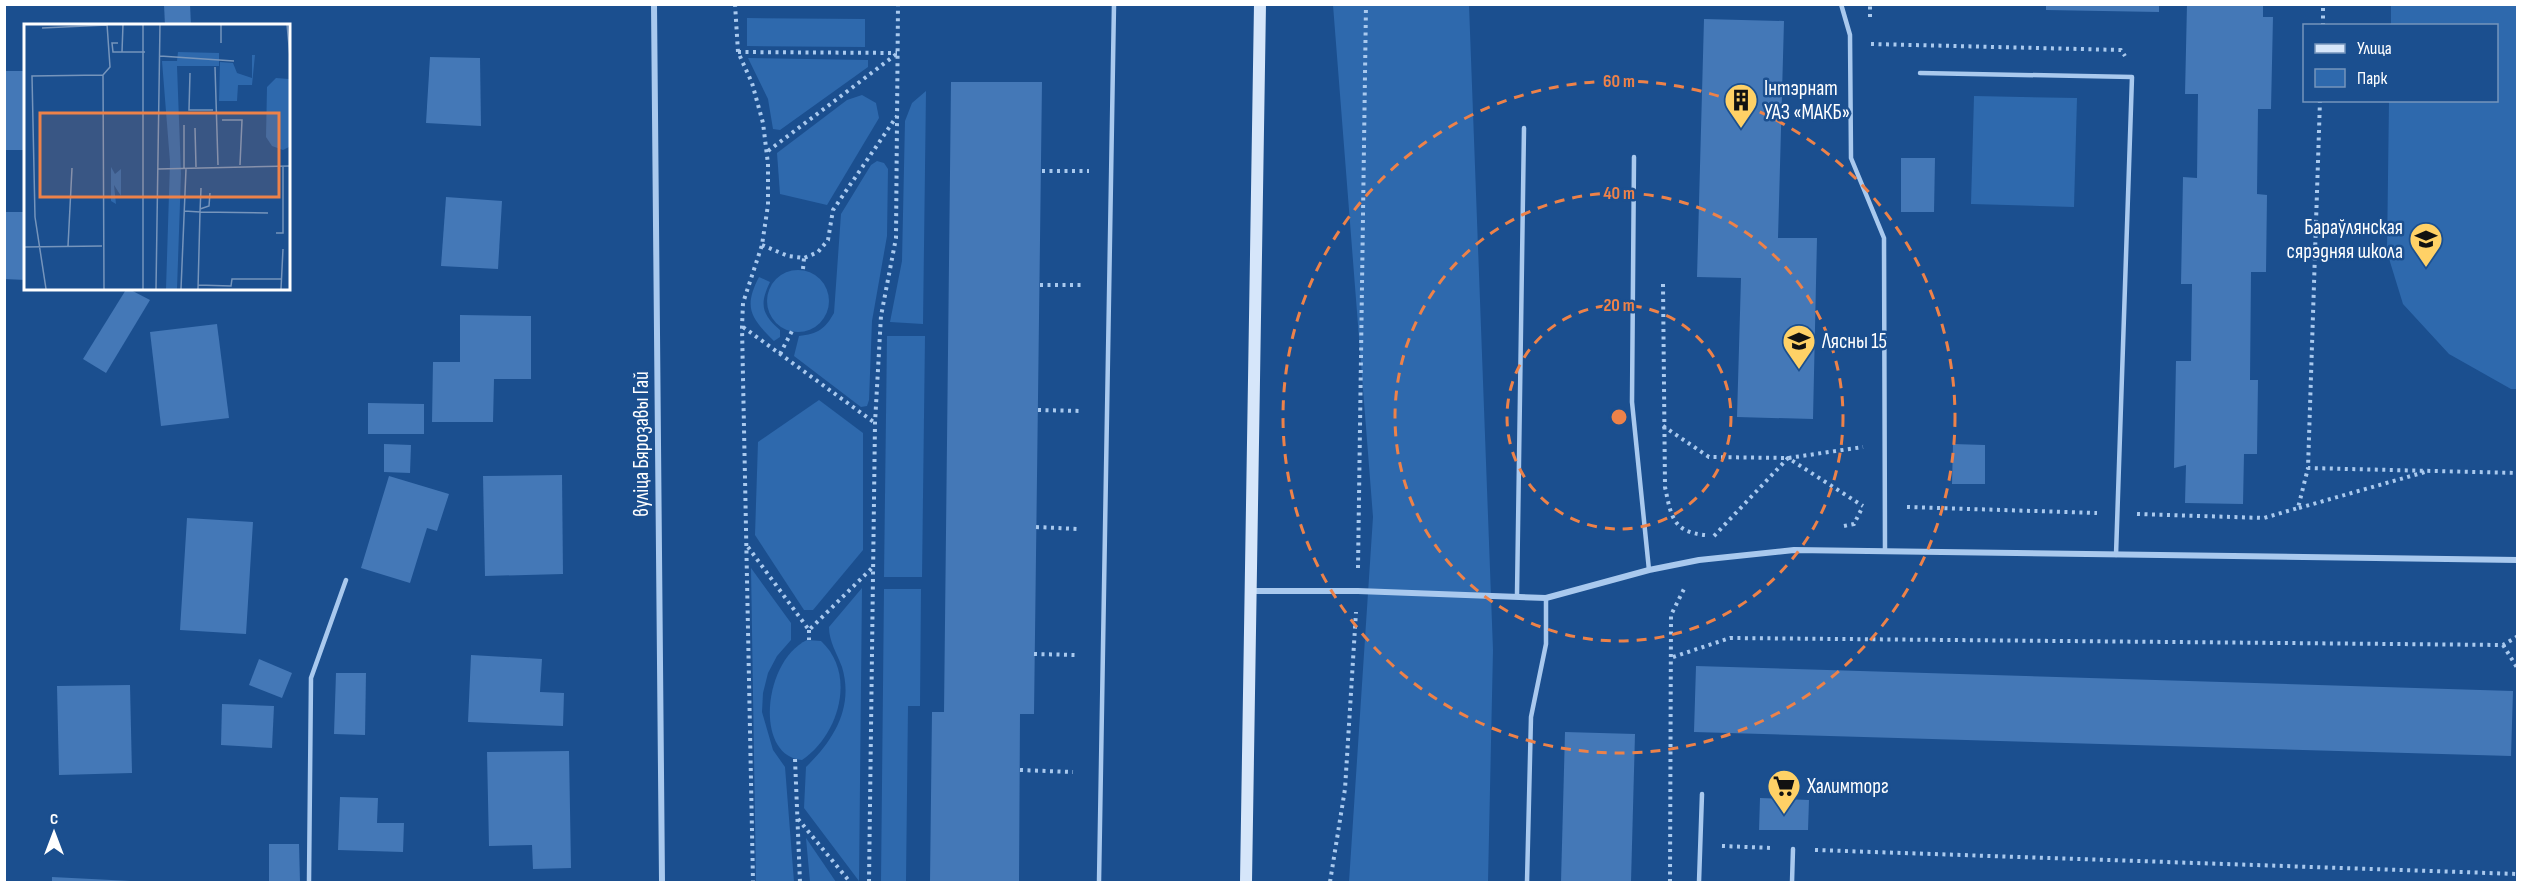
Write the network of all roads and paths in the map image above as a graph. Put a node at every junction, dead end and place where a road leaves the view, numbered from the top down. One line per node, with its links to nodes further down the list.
1 (654, 4): 78 (street, вуліца Бярозавы Гай)
2 (735, 4): 11 (path)
3 (1114, 4): 83 (lane)
4 (1260, 4): 57 (main road)
5 (1366, 4): 58 (path)
6 (1841, 4): 50 (lane)
7 (2323, 4): 9 (path)
8 (898, 5): 12 (path)
9 (2323, 24)
10 (1869, 44): 13 (path)
11 (738, 52): 12 (path); 18 (path)
12 (898, 53): 16 (path); 18 (path)
13 (2128, 59)
14 (1920, 73): 51 (lane)
15 (2320, 102): 39 (path)
16 (897, 116): 23 (path); 33 (path)
17 (1524, 128): 59 (lane)
18 (767, 152): 22 (path)
19 (1634, 158): 55 (lane)
20 (1042, 171): 21 (path)
21 (1090, 171)
22 (762, 245): 23 (path); 28 (path)
23 (804, 258): 24 (path)
24 (803, 269)
25 (1663, 284): 34 (path)
26 (1040, 285): 27 (path)
27 (1086, 285)
28 (742, 327): 30 (path); 49 (path)
29 (792, 331): 30 (path)
30 (780, 354): 33 (path)
31 (1038, 410): 32 (path)
32 (1082, 411)
33 (875, 423): 54 (path)
34 (1663, 426): 37 (path); 48 (path)
35 (1864, 435): 36 (path)
36 (1864, 446): 37 (path); 38 (path)
37 (1788, 458): 42 (path); 48 (path)
38 (1864, 458)
39 (2428, 471): 40 (path); 43 (path)
40 (2517, 473)
41 (1863, 494): 42 (path)
42 (1863, 506): 45 (path)
43 (2298, 508)
44 (1036, 527): 46 (path)
45 (1833, 527)
46 (1079, 529)
47 (1730, 535): 48 (path)
48 (1714, 536): 52 (path)
49 (747, 546): 61 (path); 79 (path)
50 (1885, 550): 51 (street); 52 (street)
51 (2116, 555): 53 (street)
52 (1699, 560): 55 (street); 67 (path)
53 (2517, 560)
54 (873, 567): 61 (path); 82 (path)
55 (1649, 570): 60 (street)
56 (346, 580): 77 (lane)
57 (1252, 591): 58 (street); 84 (main road)
58 (1358, 591): 59 (street); 85 (path)
59 (1517, 595): 60 (street)
60 (1546, 598): 86 (lane)
61 (809, 630): 63 (path)
62 (2517, 636): 64 (path)
63 (809, 640)
64 (2503, 645): 67 (path); 68 (path)
65 (1034, 654): 66 (path)
66 (1076, 655)
67 (1672, 657): 87 (path)
68 (2517, 669)
69 (795, 759): 73 (path)
70 (1020, 770): 71 (path)
71 (1073, 772)
72 (1702, 794): 74 (lane)
73 (797, 818): 80 (path); 81 (path)
74 (1700, 846): 75 (path); 88 (lane)
75 (1793, 849): 76 (path); 89 (lane)
76 (2517, 874)
77 (309, 882)
78 (662, 882)
79 (753, 882)
80 (800, 882)
81 (850, 882)
82 (869, 882)
83 (1099, 882)
84 (1246, 882)
85 (1330, 882)
86 (1527, 882)
87 (1670, 882)
88 (1699, 882)
89 (1792, 882)

